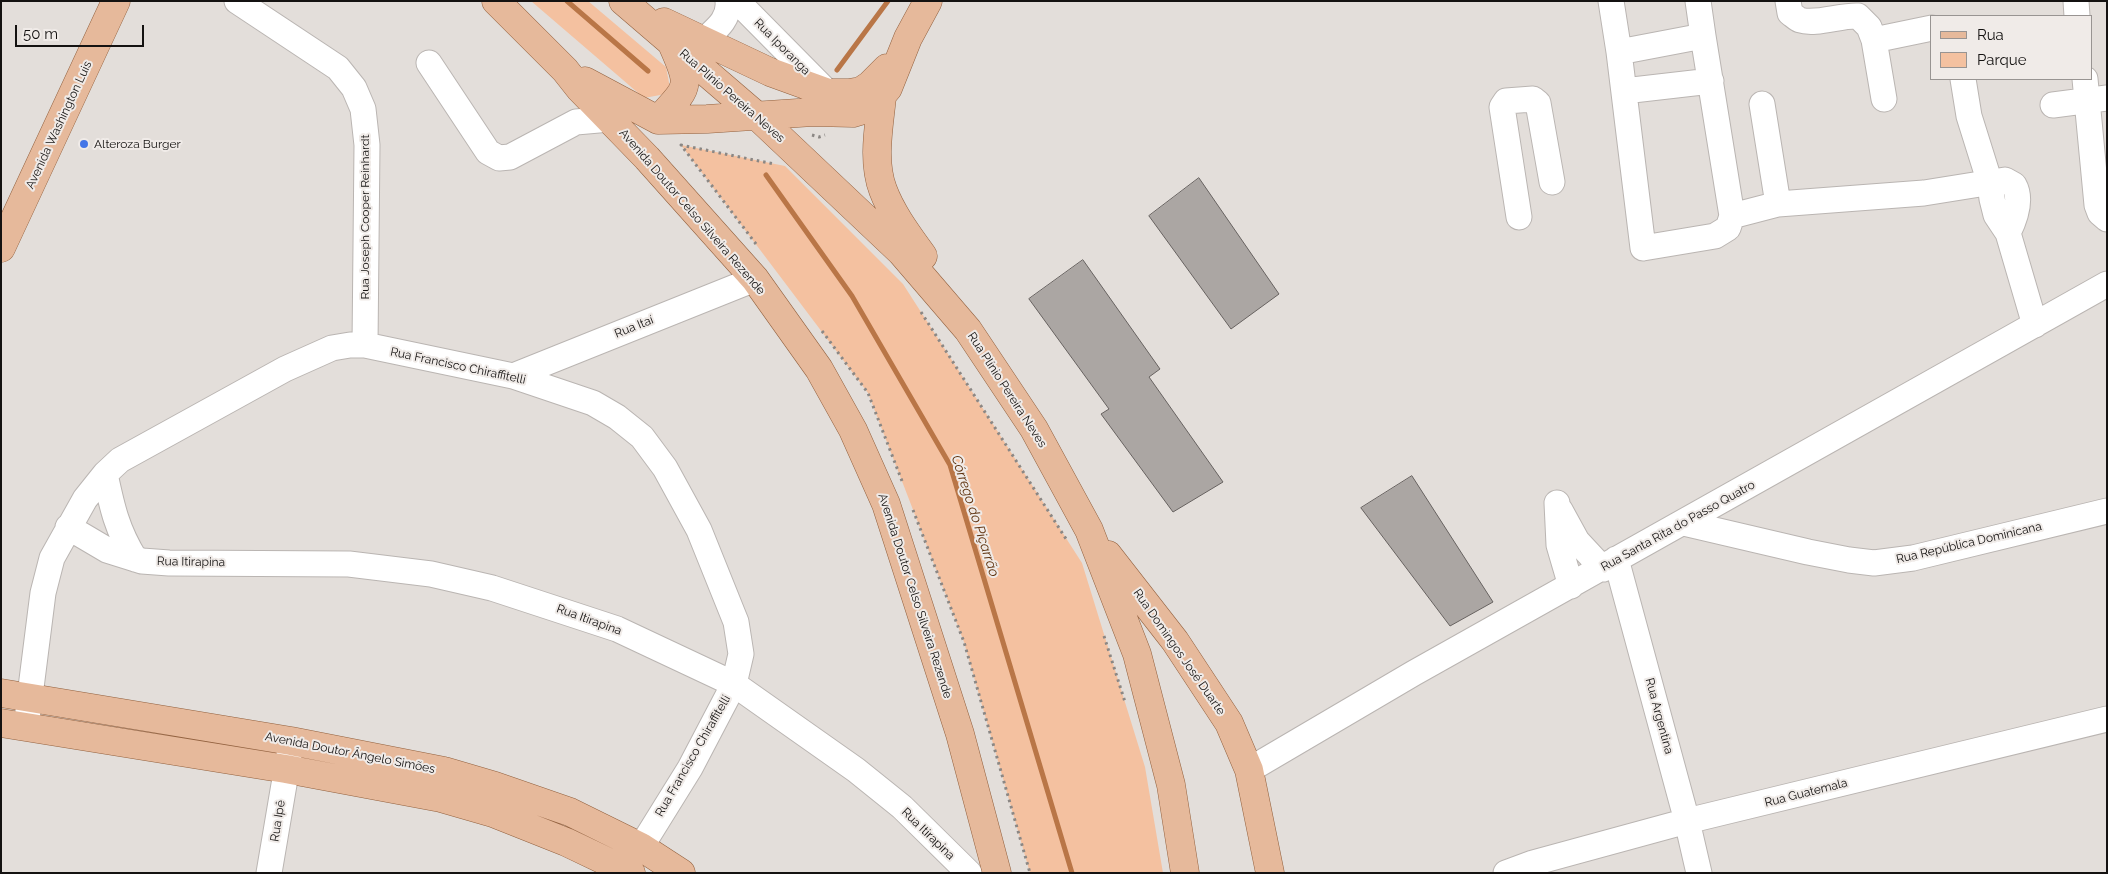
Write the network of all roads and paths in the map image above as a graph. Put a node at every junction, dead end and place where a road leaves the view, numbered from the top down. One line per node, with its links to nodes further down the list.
1 (116, 1): 45 (main road, Avenida Washington Luis)
2 (237, 1): 52 (street, Rua Joseph Cooper Reinhardt)
3 (496, 1): 22 (main road, Avenida Doutor Celso Silveira Rezende)
4 (623, 1): 19 (main road, Rua Plínio Pereira Neves)
5 (630, 1): 18 (main road)
6 (728, 1): 18 (street)
7 (737, 1): 29 (street, Rua Iporanga)
8 (928, 1): 16 (main road)
9 (1611, 1): 20 (street)
10 (1698, 1): 15 (street)
11 (1788, 1): 17 (street)
12 (2076, 1): 13 (street)
13 (2077, 15)
14 (1930, 28): 17 (street)
15 (1703, 36): 20 (street); 24 (street)
16 (908, 38): 27 (main road); 29 (main road)
17 (1874, 40): 28 (street)
18 (702, 42): 29 (main road)
19 (672, 43): 32 (main road, Rua Plínio Pereira Neves); 34 (main road)
20 (1619, 52): 25 (street)
21 (429, 62): 35 (street)
22 (573, 79): 33 (main road, Avenida Doutor Celso Silveira Rezende); 34 (main road); 35 (street)
23 (1963, 80): 38 (street)
24 (1711, 81): 25 (street); 40 (street)
25 (1624, 91): 40 (street)
26 (2093, 93): 31 (street); 42 (street)
27 (882, 97): 29 (main road); 50 (main road)
28 (1884, 99)
29 (830, 103): 32 (main road); 36 (path)
30 (1762, 104): 39 (street)
31 (2053, 105)
32 (757, 116): 34 (main road); 36 (main road, Rua Plínio Pereira Neves)
33 (610, 119): 35 (street); 46 (main road, Avenida Doutor Celso Silveira Rezende)
34 (658, 120)
35 (576, 122)
36 (781, 154): 44 (path); 50 (main road, Rua Plínio Pereira Neves)
37 (1552, 182): 41 (street)
38 (1990, 183): 39 (street); 43 (street); 43 (street)
39 (1778, 204): 40 (street)
40 (1732, 216)
41 (1518, 217)
42 (2107, 219)
43 (2008, 233): 49 (street)
44 (757, 246)
45 (1, 248)
46 (755, 279): 53 (street, Rua Itaí); 81 (main road, Avenida Doutor Celso Silveira Rezende)
47 (2107, 284): 49 (street, Rua Santa Rita do Passo Quatro)
48 (919, 309): 60 (path)
49 (2035, 325): 58 (street, Rua Santa Rita do Passo Quatro)
50 (968, 330): 60 (main road, Rua Plínio Pereira Neves)
51 (821, 331): 55 (path)
52 (365, 345): 53 (street, Rua Francisco Chiraffitelli); 54 (street, Rua Francisco Chiraffitelli)
53 (513, 376): 65 (street, Rua Francisco Chiraffitelli)
54 (105, 474): 59 (street, Rua Francisco Chiraffitelli); 61 (street)
55 (904, 485)
56 (911, 504): 82 (path)
57 (2107, 511): 58 (street, Rua República Dominicana)
58 (1684, 523): 62 (street, Rua Santa Rita do Passo Quatro)
59 (68, 527): 61 (street, Rua Itirapina); 67 (street, Rua Francisco Chiraffitelli)
60 (1080, 538): 73 (main road, Rua Domingos José Duarte); 83 (main road, Rua Plínio Pereira Neves)
61 (135, 559): 65 (street, Rua Itirapina)
62 (1610, 564): 63 (street, Rua Santa Rita do Passo Quatro); 63 (street); 74 (street, Rua Argentina)
63 (1571, 586): 73 (street, Rua Santa Rita do Passo Quatro)
64 (1102, 628): 68 (path)
65 (734, 684): 75 (street, Rua Francisco Chiraffitelli); 80 (street, Rua Itirapina)
66 (1, 693): 67 (main road, Avenida Doutor Ângelo Simões)
67 (31, 698): 70 (street, Rua Francisco Chiraffitelli); 71 (main road, Avenida Doutor Ângelo Simões)
68 (1125, 702)
69 (2107, 719): 74 (street, Rua Guatemala)
70 (14, 725): 72 (main road)
71 (291, 741): 72 (street, Rua Ipê); 75 (main road, Avenida Doutor Ângelo Simões)
72 (286, 769): 77 (street, Rua Ipê); 78 (main road)
73 (1249, 770): 84 (main road, Rua Domingos José Duarte)
74 (1687, 821): 76 (street, Rua Guatemala); 86 (street, Rua Argentina)
75 (641, 847): 79 (main road, Avenida Doutor Ângelo Simões)
76 (1534, 868): 85 (street, Rua Guatemala)
77 (269, 873)
78 (631, 873)
79 (681, 873)
80 (969, 873)
81 (997, 873)
82 (1030, 873)
83 (1185, 873)
84 (1270, 873)
85 (1506, 873)
86 (1699, 873)

